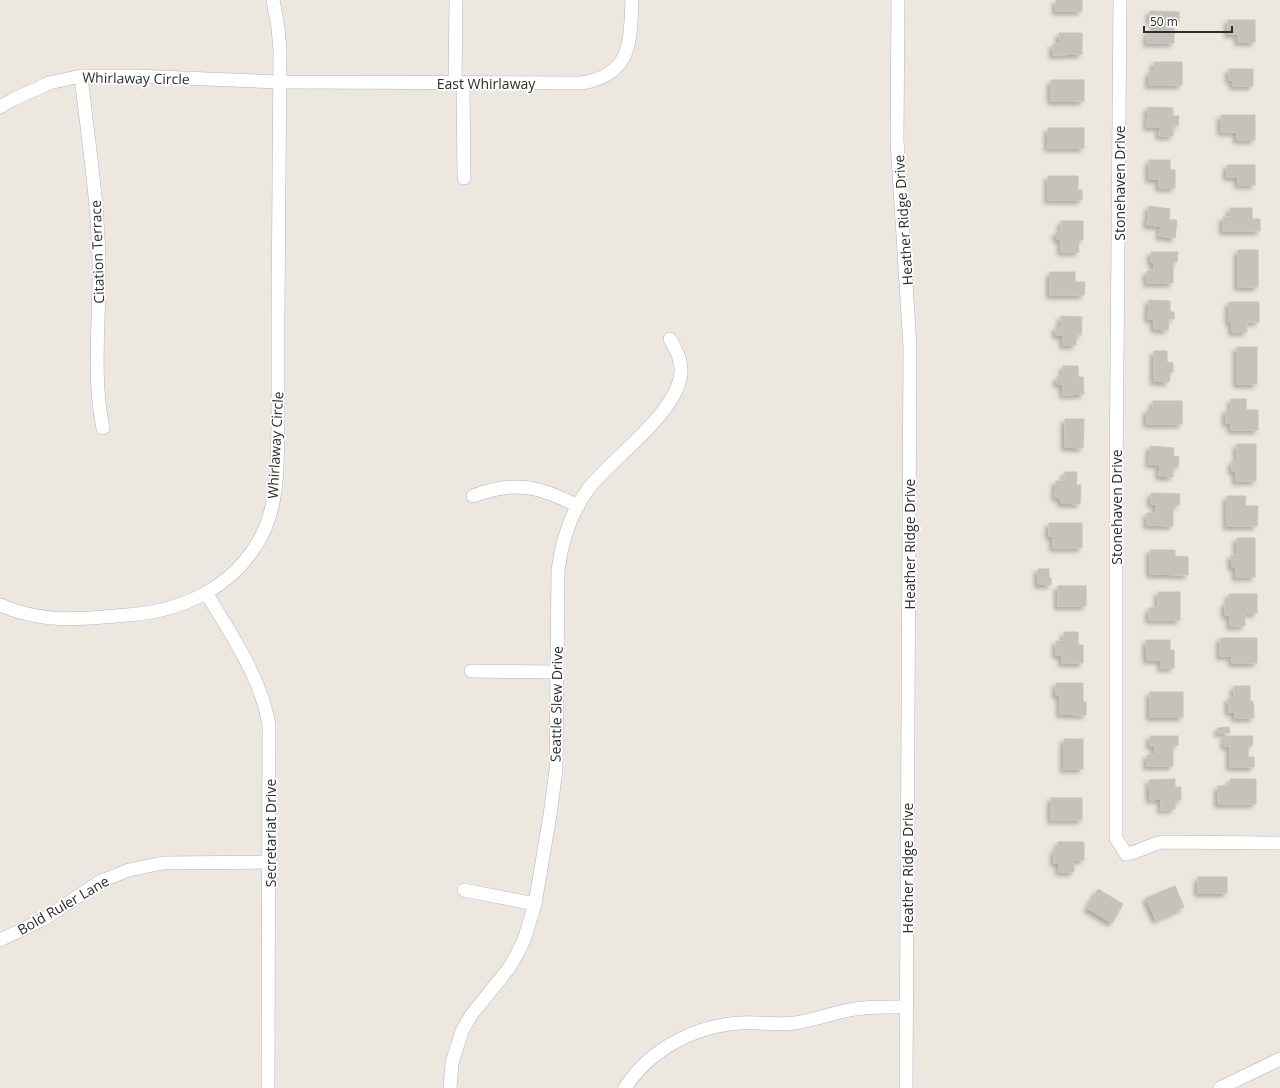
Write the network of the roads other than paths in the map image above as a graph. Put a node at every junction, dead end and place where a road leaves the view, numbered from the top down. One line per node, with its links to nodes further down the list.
1 (273, 0): 7 (street, Whirlaway Circle)
2 (456, 0): 8 (street)
3 (632, 0): 8 (street, East Whirlaway)
4 (898, 0): 24 (street, Heather Ridge Drive)
5 (1120, 0): 19 (street, Stonehaven Drive)
6 (81, 76): 7 (street, Whirlaway Circle); 9 (street, Whirlaway Circle); 12 (street, Citation Terrace)
7 (279, 82): 8 (street, East Whirlaway); 15 (street, Whirlaway Circle)
8 (459, 84): 10 (street)
9 (0, 107)
10 (464, 178)
11 (670, 339): 14 (street, Seattle Slew Drive)
12 (103, 428)
13 (473, 496): 14 (street)
14 (578, 506): 18 (street, Seattle Slew Drive)
15 (207, 594): 16 (street, Whirlaway Circle); 20 (street, Secretariat Drive)
16 (0, 605)
17 (471, 671): 18 (street)
18 (556, 672): 22 (street, Seattle Slew Drive)
19 (1280, 843)
20 (270, 862): 23 (street, Bold Ruler Lane); 26 (street, Secretariat Drive)
21 (464, 890): 22 (street)
22 (535, 904): 27 (street, Seattle Slew Drive)
23 (0, 940)
24 (906, 1007): 28 (street); 29 (street, Heather Ridge Drive)
25 (1280, 1059): 30 (street)
26 (268, 1088)
27 (450, 1088)
28 (625, 1088)
29 (906, 1088)
30 (1220, 1088)

